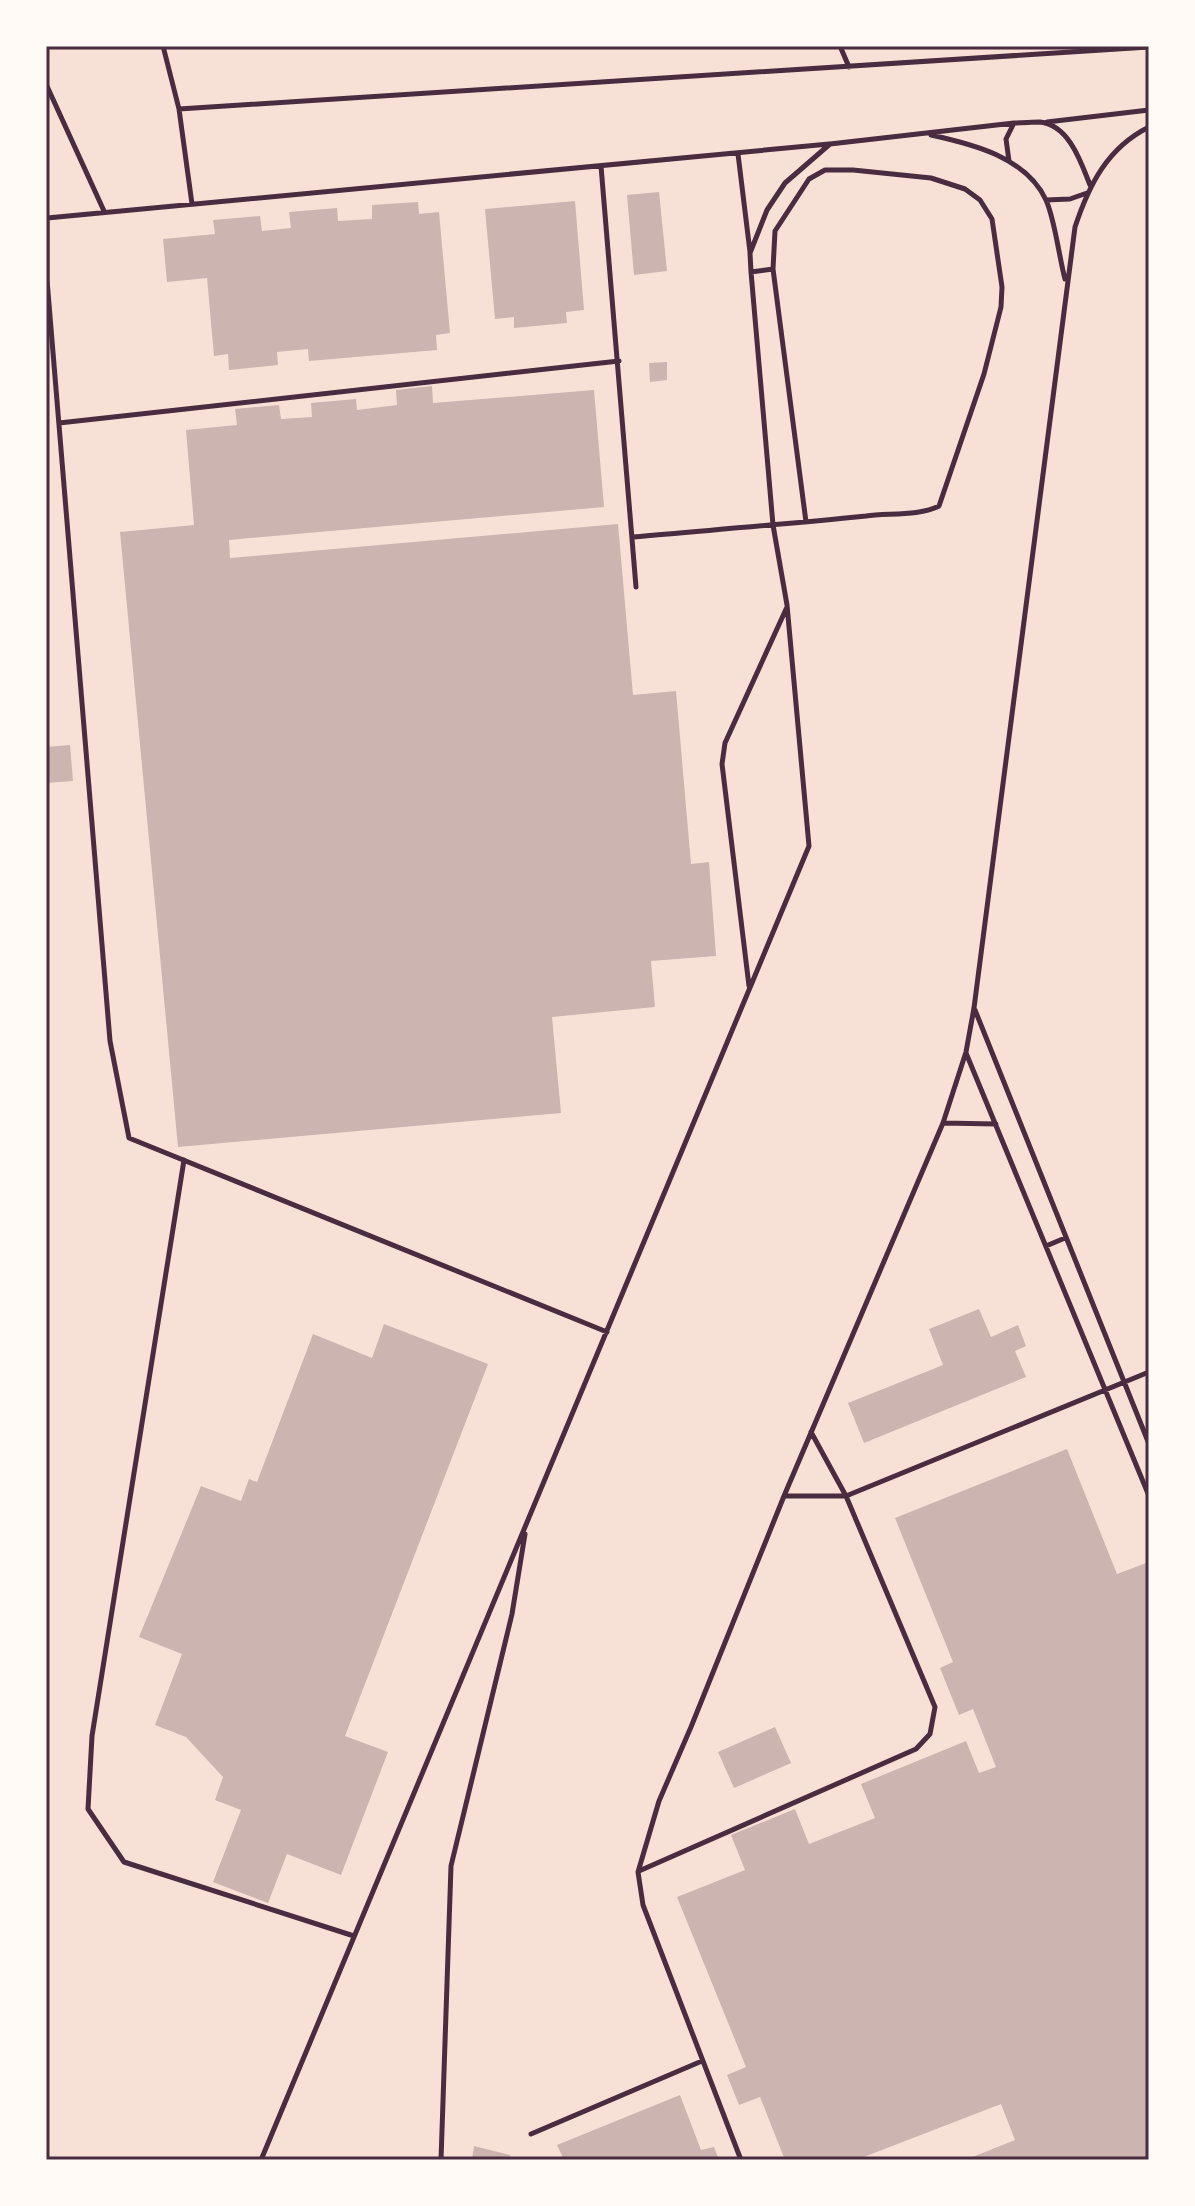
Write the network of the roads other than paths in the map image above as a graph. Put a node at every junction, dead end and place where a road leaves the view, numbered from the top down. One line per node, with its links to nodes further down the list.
1 (163, 46): 6 (lane)
2 (840, 46): 4 (lane)
3 (1149, 47): 4 (lane)
4 (849, 67): 6 (lane)
5 (46, 84): 20 (lane)
6 (179, 109): 19 (lane)
7 (1149, 110): 8 (lane)
8 (1044, 122): 9 (lane); 16 (lane)
9 (1014, 123): 11 (lane); 14 (lane)
10 (1149, 127): 16 (lane)
11 (928, 134): 12 (lane); 14 (lane)
12 (830, 144): 13 (lane); 22 (lane)
13 (738, 154): 15 (lane); 22 (lane)
14 (1009, 162): 18 (lane)
15 (601, 166): 19 (lane); 26 (lane)
16 (1090, 185): 17 (lane)
17 (1087, 193): 18 (lane); 25 (lane)
18 (1046, 200): 25 (lane)
19 (192, 204): 20 (lane)
20 (104, 211): 21 (lane)
21 (47, 218): 27 (lane)
22 (750, 253): 24 (lane)
23 (773, 269): 24 (lane); 28 (lane); 28 (lane)
24 (751, 272): 29 (lane)
25 (1066, 284): 34 (lane)
26 (619, 361): 27 (lane); 30 (lane)
27 (59, 423): 38 (lane)
28 (806, 522): 29 (lane)
29 (773, 525): 30 (lane); 32 (lane)
30 (633, 537): 31 (lane)
31 (636, 587)
32 (787, 605): 33 (lane); 33 (lane)
33 (749, 987): 41 (lane)
34 (974, 1008): 35 (lane); 39 (lane)
35 (966, 1052): 36 (lane); 37 (lane)
36 (943, 1123): 37 (lane); 45 (lane)
37 (996, 1124): 40 (lane)
38 (184, 1160): 41 (lane); 52 (lane)
39 (1065, 1238): 40 (lane); 43 (lane)
40 (1046, 1246): 44 (lane)
41 (607, 1332): 50 (lane)
42 (1149, 1372): 43 (lane)
43 (1124, 1382): 44 (lane); 46 (lane)
44 (1106, 1391): 48 (lane); 49 (lane)
45 (811, 1432): 47 (lane); 48 (lane)
46 (1149, 1444)
47 (784, 1496): 48 (lane); 51 (lane)
48 (846, 1496): 51 (lane)
49 (1149, 1496)
50 (527, 1523): 52 (lane); 56 (lane)
51 (638, 1872): 53 (lane)
52 (354, 1936): 55 (lane)
53 (702, 2061): 54 (lane); 57 (lane)
54 (531, 2134)
55 (261, 2160)
56 (441, 2160)
57 (741, 2160)

